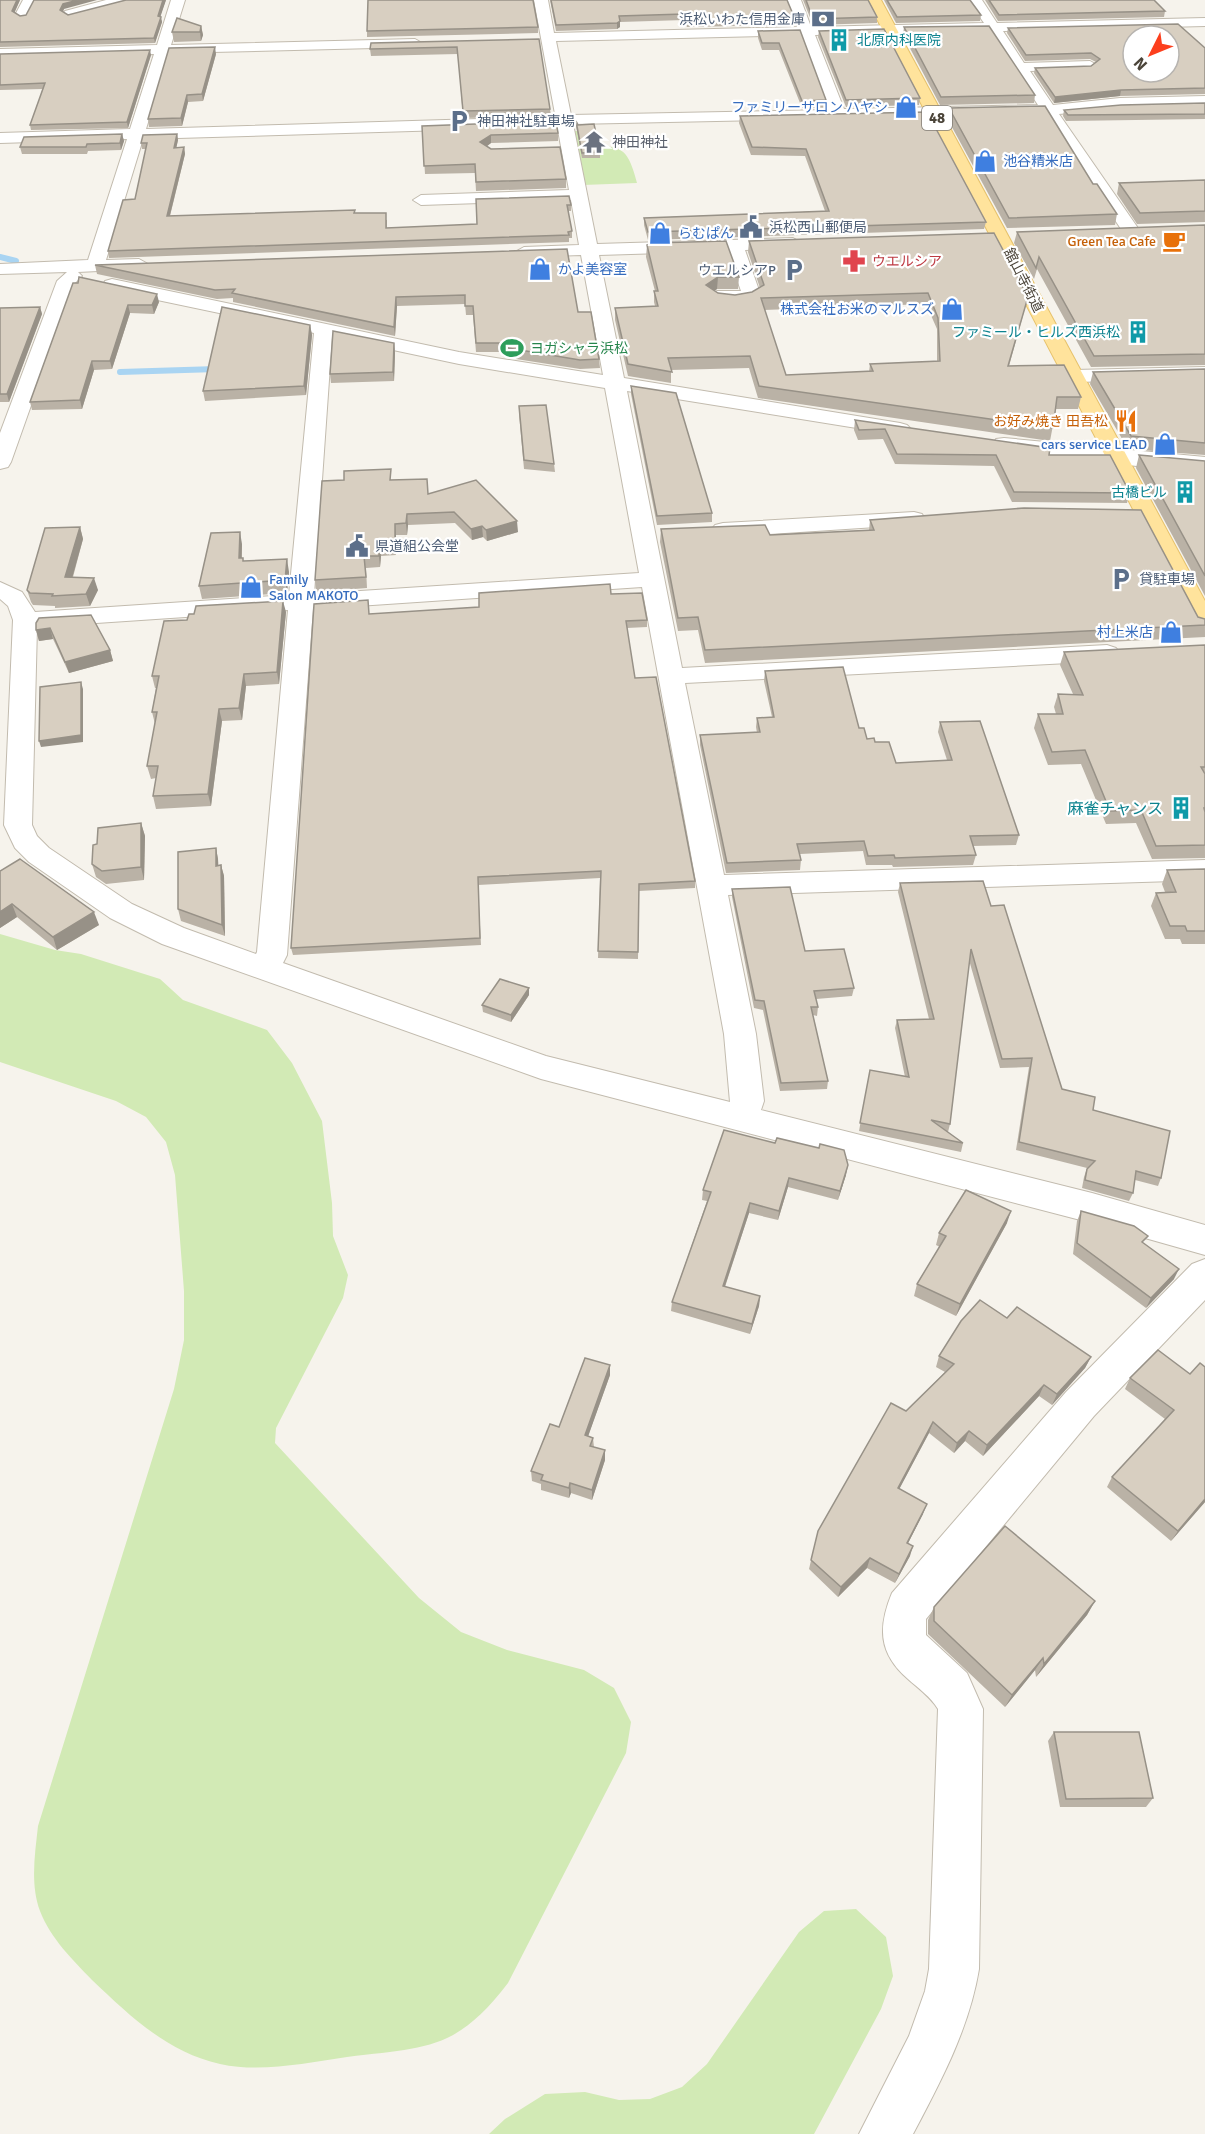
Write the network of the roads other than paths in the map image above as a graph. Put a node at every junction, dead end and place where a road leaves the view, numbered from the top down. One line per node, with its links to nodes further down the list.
1 (30, 0): 9 (street)
2 (121, 0): 8 (street)
3 (178, 0): 16 (street)
4 (541, 0): 14 (street)
5 (794, 0): 13 (street)
6 (874, 0): 12 (main road, 舘山寺街道 / 48)
7 (975, 0): 11 (street)
8 (70, 14)
9 (22, 15)
10 (1205, 22): 11 (street)
11 (993, 27): 12 (street); 19 (street)
12 (890, 30): 13 (street); 24 (main road, 舘山寺街道 / 48)
13 (807, 32): 14 (street); 25 (street)
14 (545, 38): 27 (street)
15 (432, 42): 16 (street)
16 (162, 49): 17 (street); 29 (street)
17 (0, 53)
18 (1090, 65): 19 (street)
19 (1020, 67): 23 (street)
20 (1163, 88): 22 (street)
21 (1205, 101): 22 (street)
22 (1175, 102): 23 (street)
23 (1048, 109): 24 (street); 36 (street)
24 (934, 112): 25 (street); 38 (main road, 舘山寺街道 / 48)
25 (838, 113): 26 (street)
26 (761, 115): 27 (street); 30 (street)
27 (561, 121): 33 (street)
28 (494, 124): 29 (street)
29 (136, 134): 31 (street); 44 (street)
30 (769, 135)
31 (0, 138)
32 (548, 148): 33 (street)
33 (570, 148): 34 (street)
34 (579, 195): 35 (street); 41 (street)
35 (421, 200)
36 (1152, 230)
37 (1024, 235): 38 (street)
38 (991, 236): 50 (main road, 舘山寺街道 / 48)
39 (812, 242): 40 (street)
40 (734, 245): 41 (street); 47 (street)
41 (589, 250): 42 (street); 51 (street)
42 (507, 252)
43 (154, 264): 44 (street)
44 (95, 266): 46 (street)
45 (0, 269): 46 (street)
46 (67, 272): 48 (street); 55 (street)
47 (717, 297)
48 (327, 331): 51 (street); 61 (street)
49 (1205, 373): 50 (street)
50 (1074, 376): 54 (main road, 舘山寺街道 / 48)
51 (615, 382): 52 (street); 59 (street)
52 (923, 432)
53 (981, 441): 54 (street)
54 (1117, 458): 56 (street); 63 (main road, 舘山寺街道 / 48)
55 (0, 462)
56 (1205, 464)
57 (938, 517): 58 (street)
58 (703, 531)
59 (653, 579): 61 (street); 65 (street)
60 (0, 589): 62 (street)
61 (301, 601): 62 (street); 68 (street)
62 (25, 620): 68 (street)
63 (1205, 624)
64 (1135, 651): 65 (street)
65 (672, 676): 67 (street)
66 (1205, 870): 67 (street)
67 (711, 885): 69 (street)
68 (262, 967): 69 (street)
69 (741, 1118): 70 (street)
70 (1205, 1240)
71 (1205, 1275): 72 (street)
72 (885, 2134)

